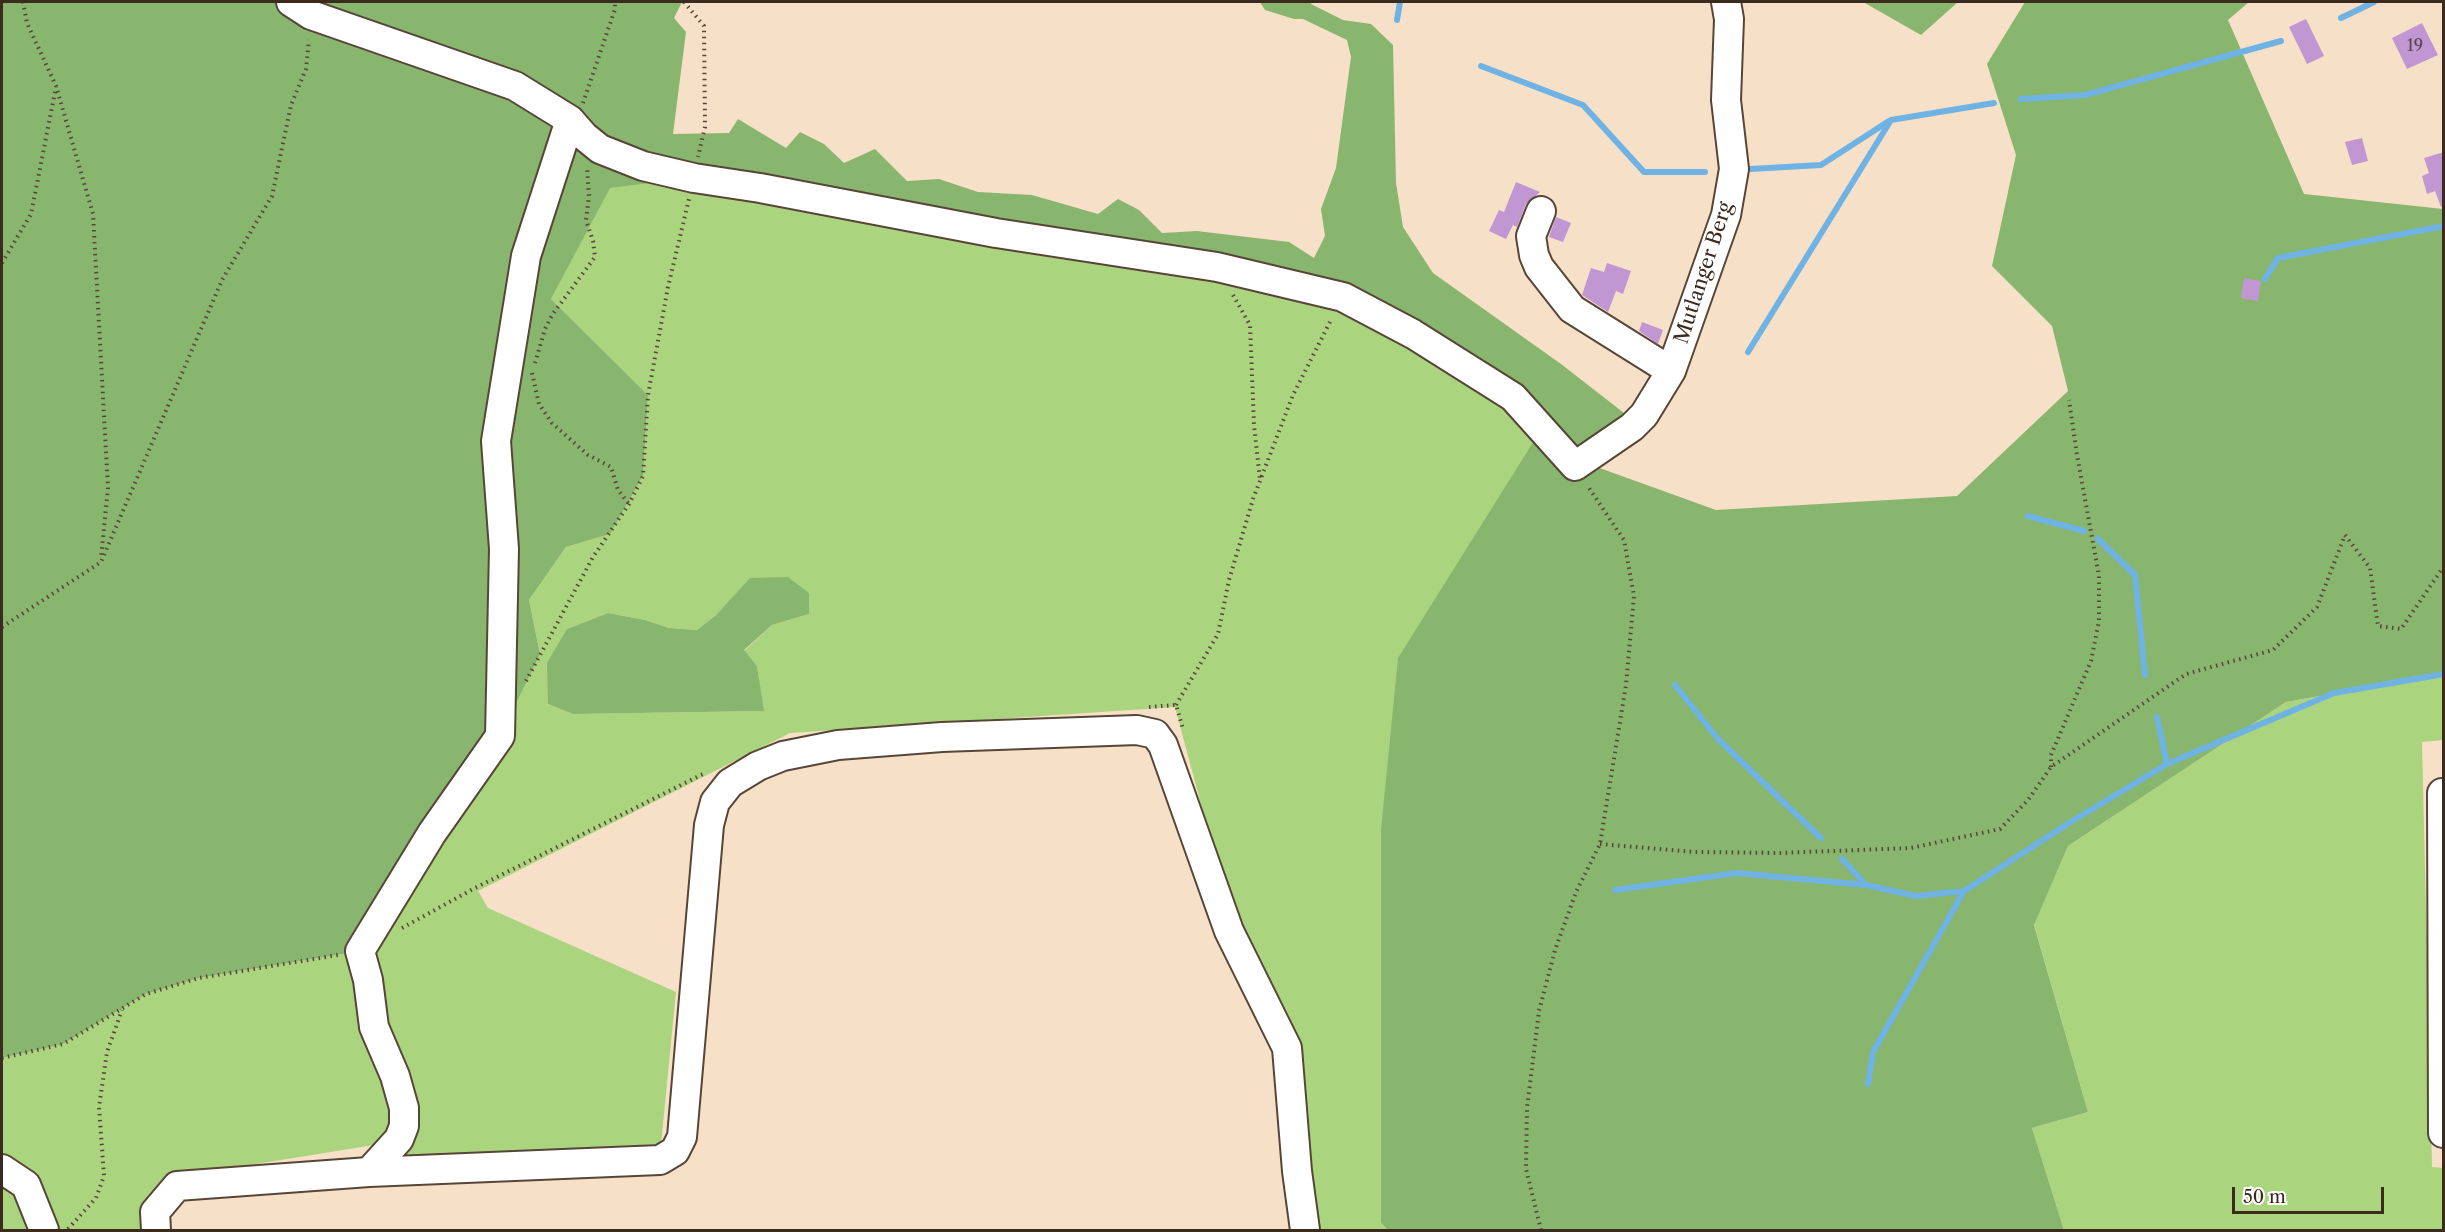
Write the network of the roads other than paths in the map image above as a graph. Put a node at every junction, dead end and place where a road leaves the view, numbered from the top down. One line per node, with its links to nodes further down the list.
1 (1726, 2): 5 (street, Mutlanger Berg)
2 (301, 8): 3 (street)
3 (577, 128): 5 (street, Mutlanger Berg); 10 (street)
4 (1541, 211): 5 (street)
5 (1671, 371)
6 (2442, 793): 7 (street)
7 (2443, 966): 8 (street)
8 (2443, 1133)
9 (2, 1169): 11 (street)
10 (369, 1172): 12 (street); 13 (street)
11 (44, 1230)
12 (156, 1230)
13 (1305, 1230)

